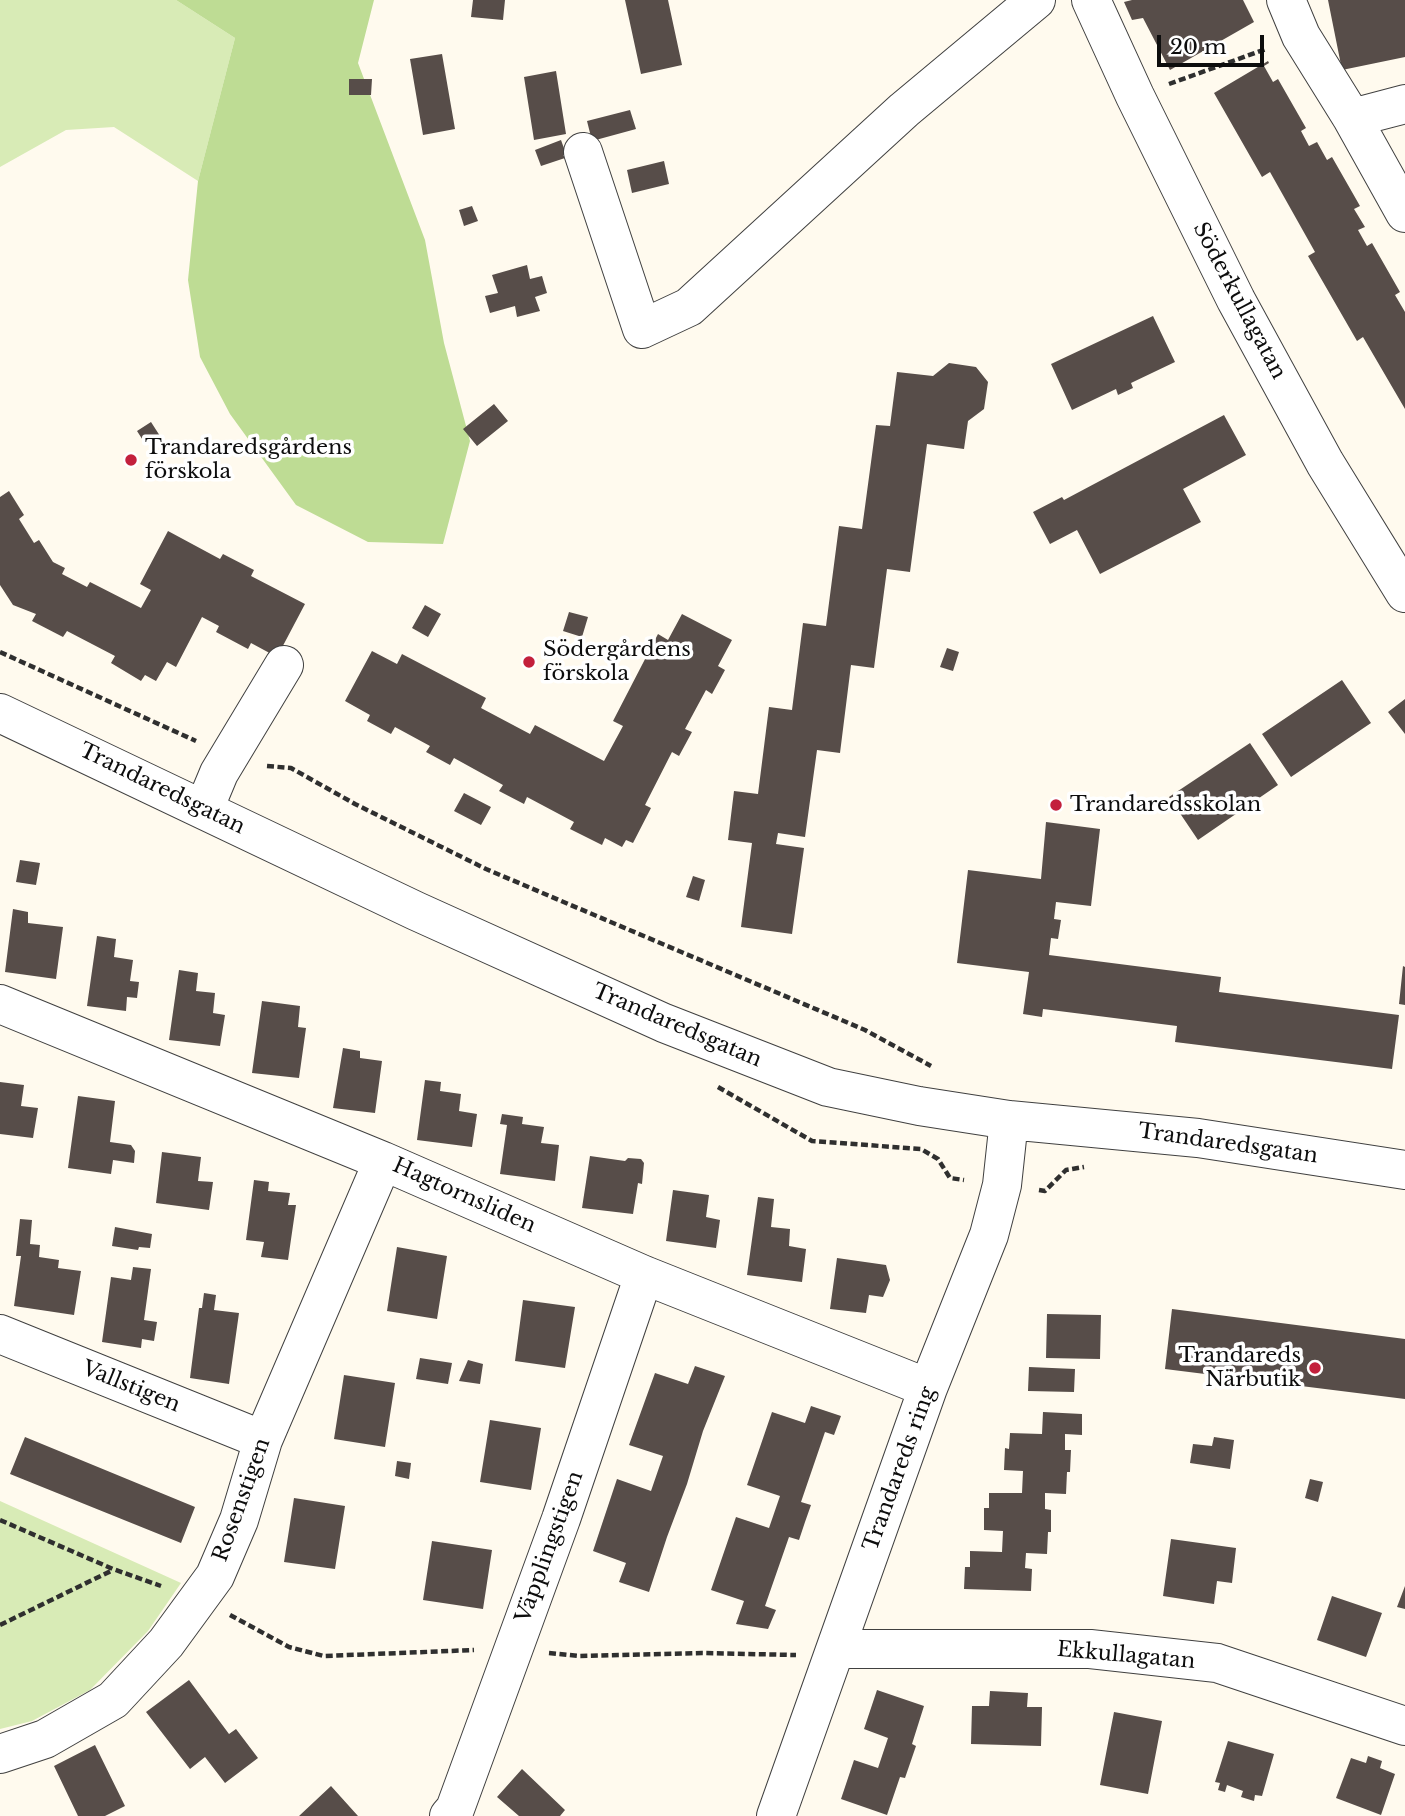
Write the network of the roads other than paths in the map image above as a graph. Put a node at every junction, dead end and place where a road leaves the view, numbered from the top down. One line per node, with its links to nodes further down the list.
1 (1036, 0): 6 (street)
2 (1091, 0): 8 (street, Söderkullagatan)
3 (1286, 0): 5 (street)
4 (1405, 104): 5 (street)
5 (1352, 118): 7 (street)
6 (583, 152)
7 (1405, 212)
8 (1401, 576)
9 (284, 665): 11 (street)
10 (0, 713): 11 (street, Trandaredsgatan)
11 (204, 809): 13 (street, Trandaredsgatan)
12 (0, 1004): 14 (street, Hagtornsliden)
13 (1009, 1120): 15 (street, Trandaredsgatan); 18 (street, Trandareds ring)
14 (383, 1161): 16 (street, Hagtornsliden); 19 (street, Rosenstigen)
15 (1405, 1170)
16 (644, 1275): 18 (street, Hagtornsliden); 23 (street, Väpplingstigen)
17 (0, 1334): 19 (street, Vallstigen)
18 (928, 1388): 20 (street, Trandareds ring)
19 (263, 1440): 22 (street, Rosenstigen)
20 (836, 1649): 21 (street, Ekkullagatan); 24 (street, Trandareds ring)
21 (1405, 1726)
22 (0, 1754)
23 (449, 1816)
24 (776, 1816)

